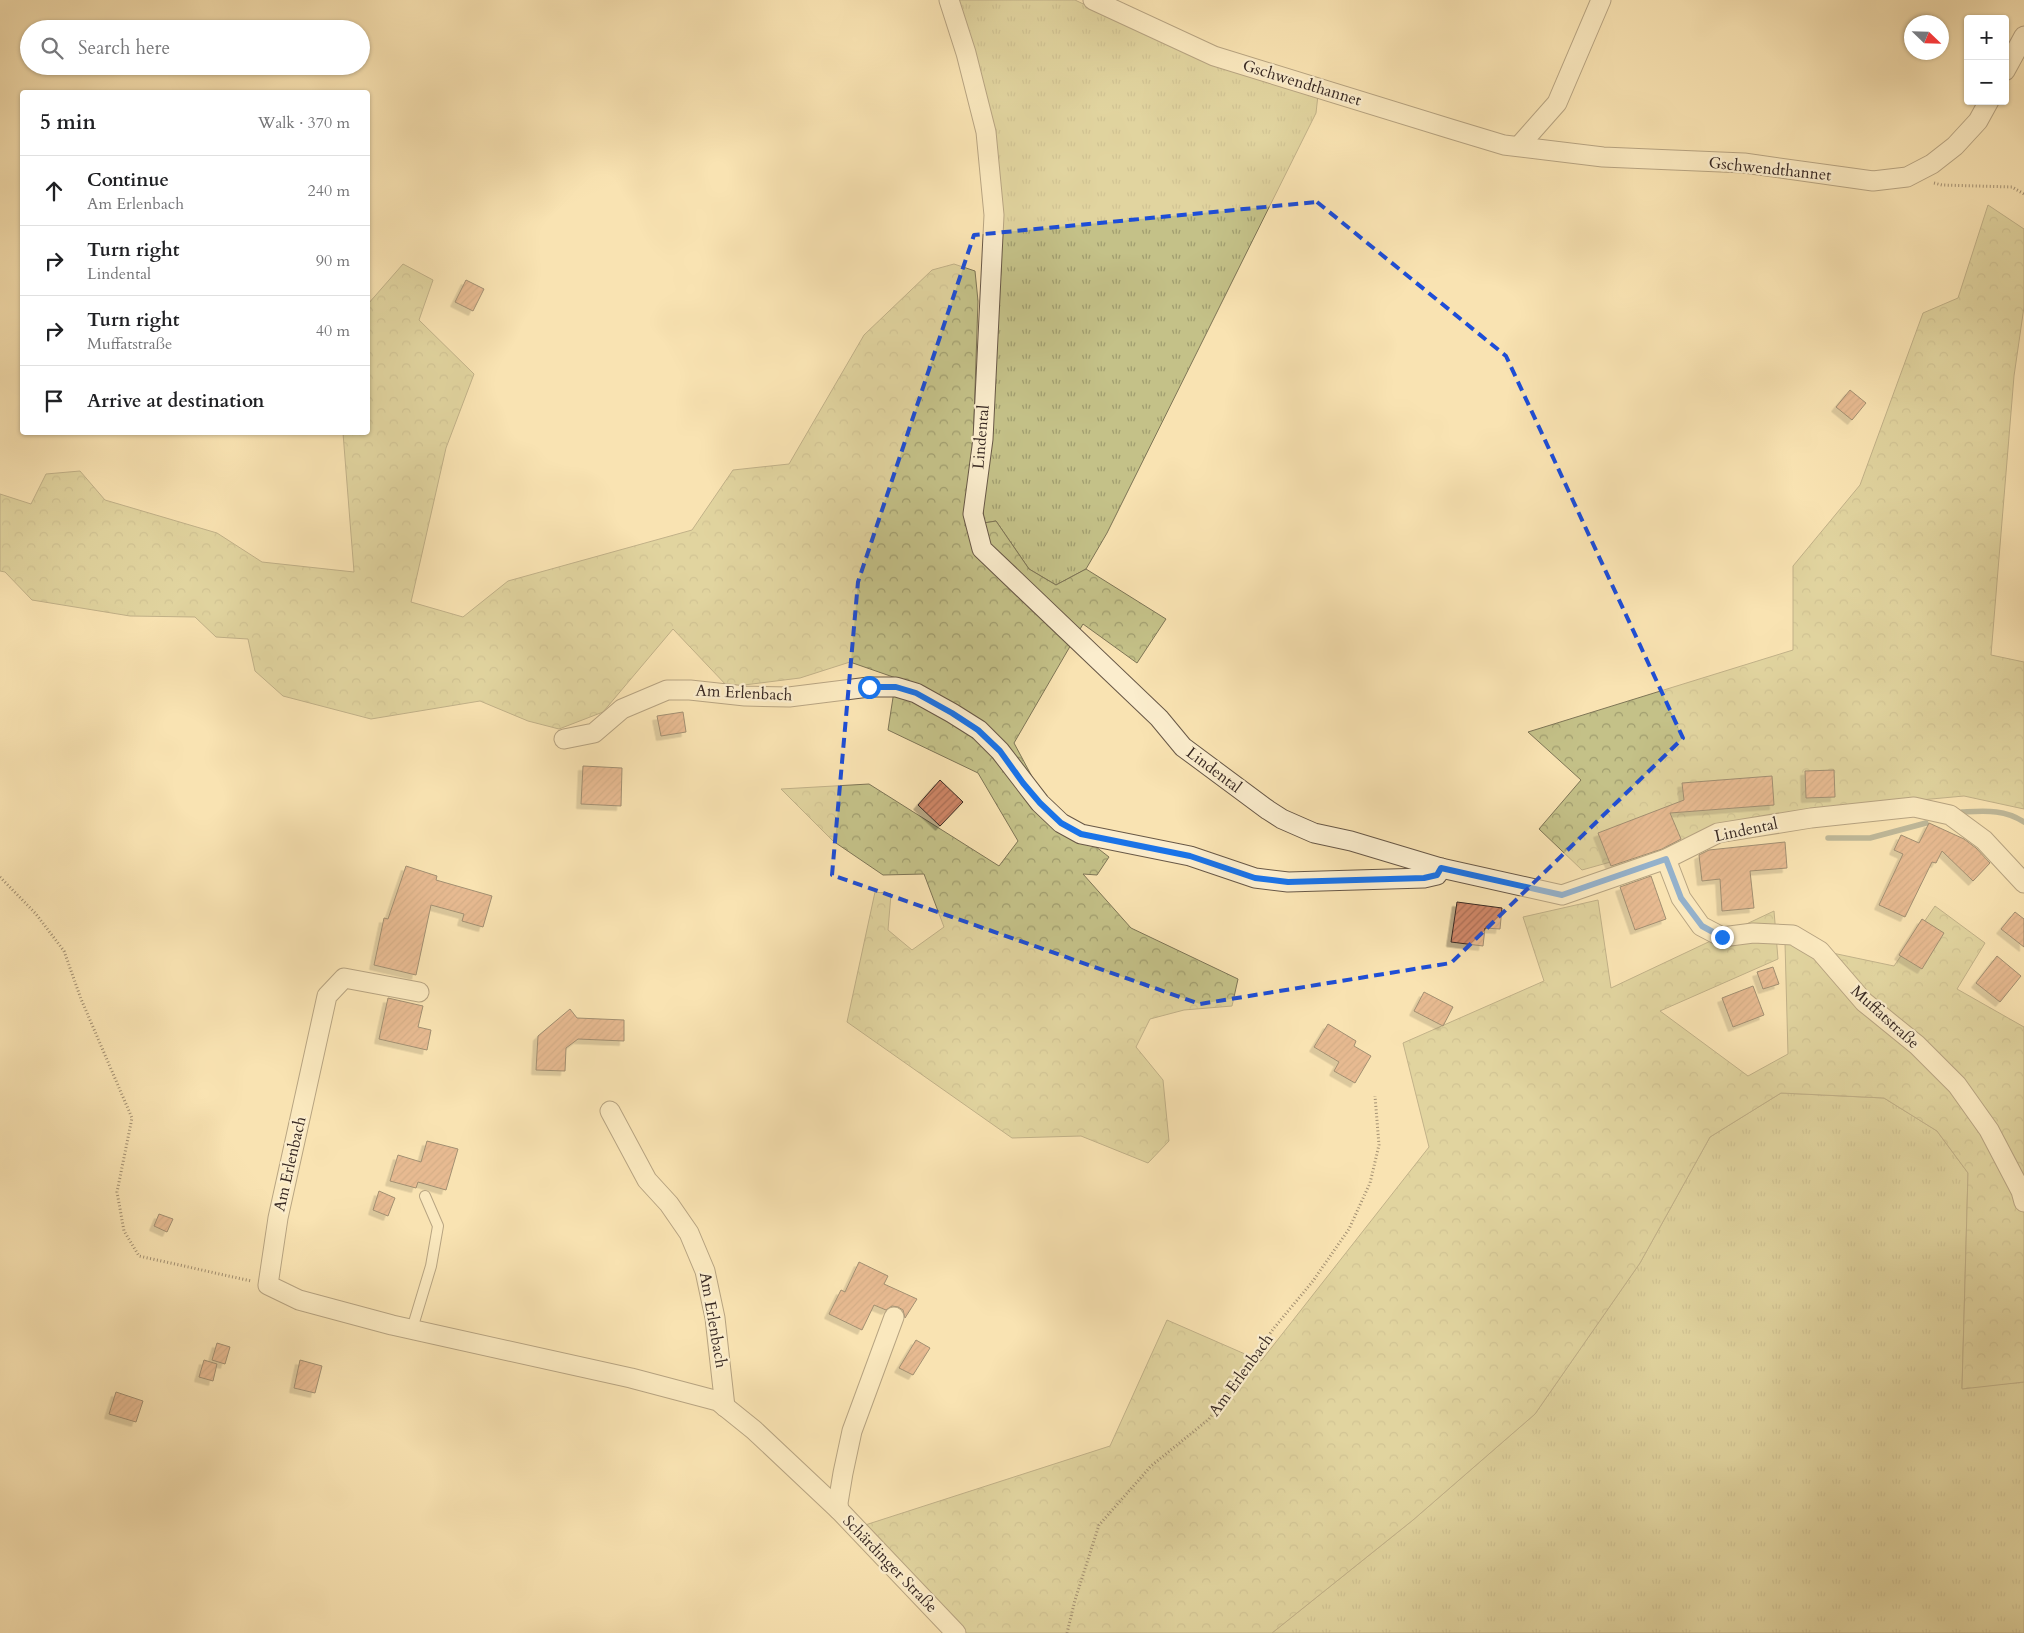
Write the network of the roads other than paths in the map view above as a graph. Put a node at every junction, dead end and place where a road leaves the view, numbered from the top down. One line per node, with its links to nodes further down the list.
1 (949, 0): 10 (street, Lindental)
2 (1093, 0): 7 (street, Gschwendthannet)
3 (1601, 0): 7 (street)
4 (2024, 36): 5 (street)
5 (2009, 64)
6 (1987, 105): 7 (street, Gschwendthannet)
7 (1519, 146)
8 (564, 739): 10 (street, Am Erlenbach)
9 (1666, 859): 10 (street, Lindental); 11 (street, Lindental); 15 (street, Muffatstraße)
10 (1441, 868)
11 (2024, 883)
12 (419, 992): 17 (street, Am Erlenbach)
13 (610, 1111): 18 (street, Am Erlenbach)
14 (425, 1196): 17 (lane)
15 (2024, 1202)
16 (894, 1317): 19 (street, Schärdinger Straße)
17 (412, 1329): 18 (street)
18 (725, 1407): 19 (street)
19 (838, 1510): 20 (street, Schärdinger Straße)
20 (956, 1633)

